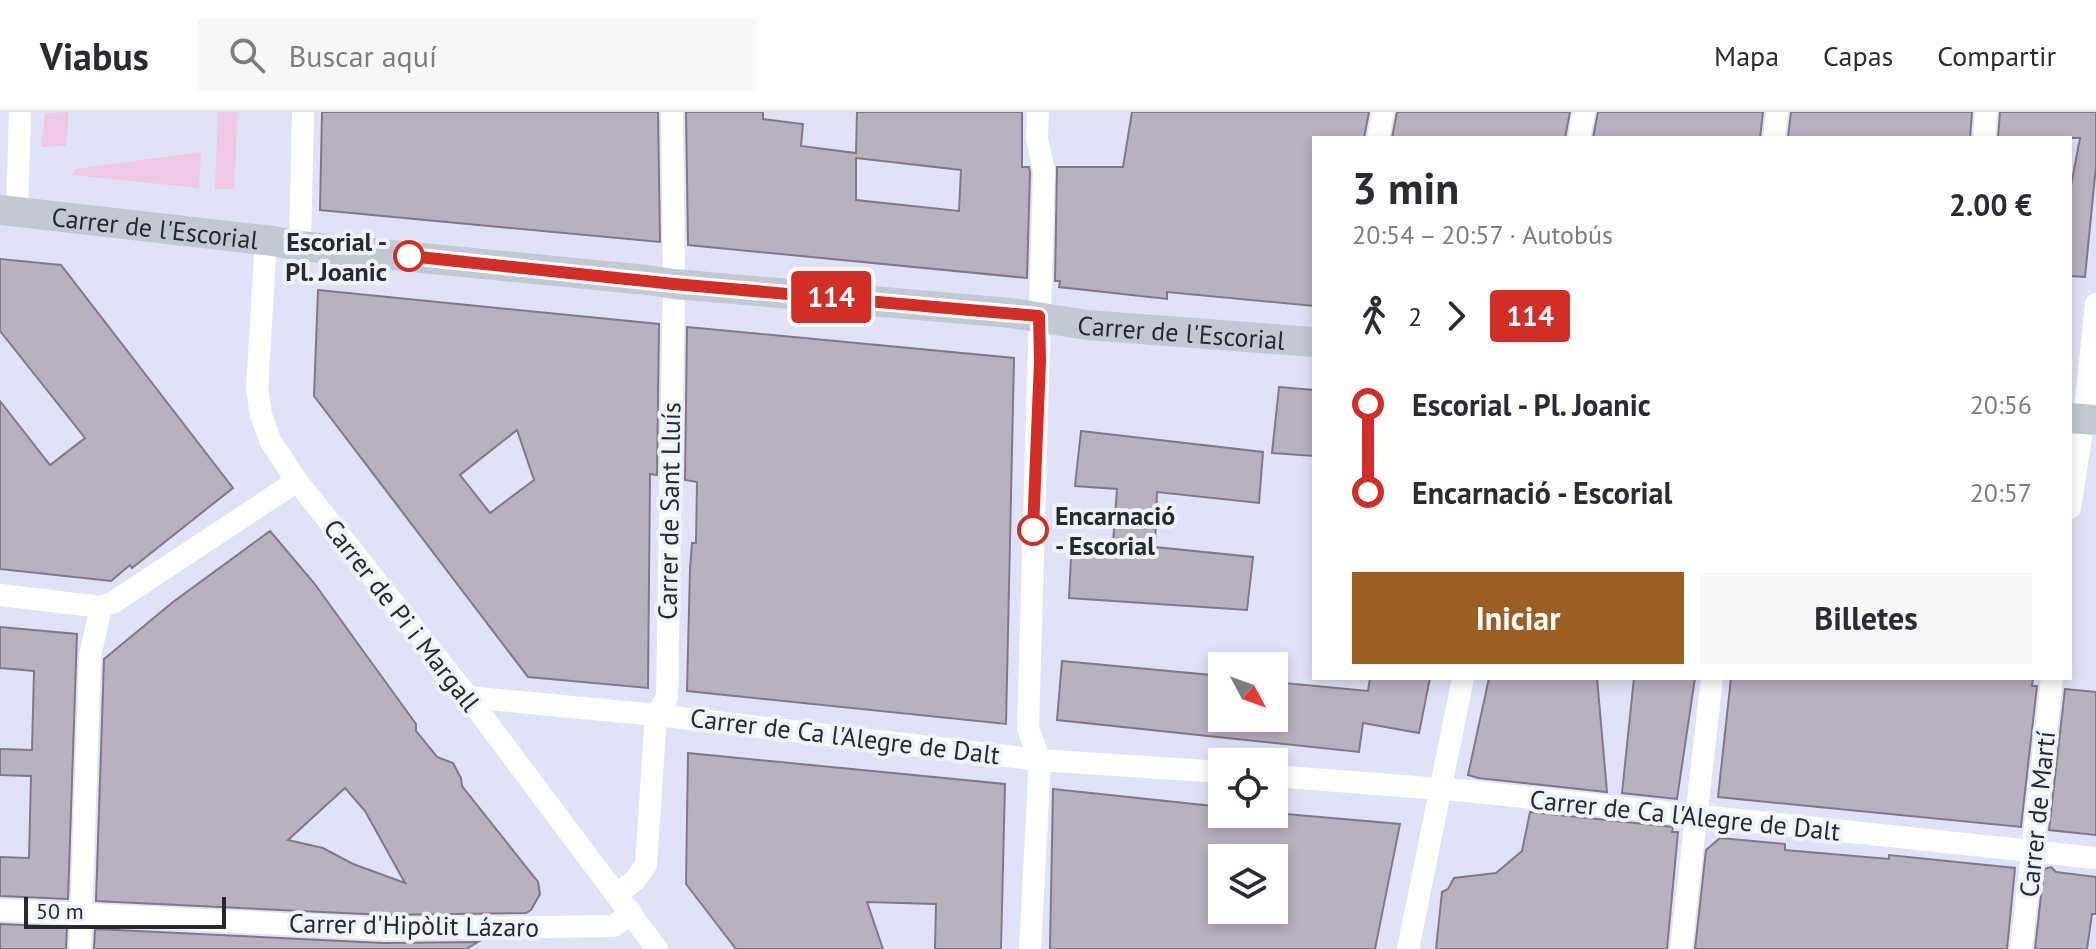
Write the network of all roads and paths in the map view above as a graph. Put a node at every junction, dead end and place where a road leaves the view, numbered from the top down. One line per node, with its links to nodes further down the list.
1 (20, 112): 13 (street)
2 (303, 112): 15 (street)
3 (672, 112): 16 (street, Carrer de Sant Lluís)
4 (1038, 112): 18 (street)
5 (1383, 112): 9 (street)
6 (1584, 112): 10 (street)
7 (1777, 112): 11 (street)
8 (1986, 112): 12 (street)
9 (1378, 136)
10 (1579, 136)
11 (1774, 136)
12 (1984, 136)
13 (9, 211): 14 (street, Carrer de l'Escorial)
14 (266, 240): 15 (street, Carrer de l'Escorial); 21 (street, Carrer de Pi i Margall)
15 (300, 246): 16 (street, Carrer de l'Escorial)
16 (674, 284): 18 (street, Carrer de l'Escorial); 29 (street, Carrer de Sant Lluís)
17 (2096, 304): 20 (street)
18 (1039, 316): 19 (street, Carrer de l'Escorial); 30 (street)
19 (1312, 342)
20 (2083, 419): 22 (street)
21 (297, 481): 24 (street); 28 (street, Carrer de Pi i Margall)
22 (2072, 494)
23 (0, 595): 24 (street)
24 (101, 607): 39 (street)
25 (1463, 680): 33 (street)
26 (1712, 680): 34 (street)
27 (2052, 680): 35 (street, Carrer de Martí)
28 (468, 697): 29 (street, Carrer de Ca l'Alegre de Dalt); 37 (street, Carrer de Pi i Margall)
29 (655, 724): 30 (street, Carrer de Ca l'Alegre de Dalt); 37 (street, Carrer de Sant Lluís)
30 (1040, 760): 31 (street, Carrer de Ca l'Alegre de Dalt); 43 (street)
31 (1208, 771)
32 (1288, 777): 33 (street, Carrer de Ca l'Alegre de Dalt)
33 (1439, 788): 34 (street, Carrer de Ca l'Alegre de Dalt); 44 (street)
34 (1695, 816): 35 (street, Carrer de Ca l'Alegre de Dalt); 45 (street)
35 (2033, 852): 36 (street, Carrer de Ca l'Alegre de Dalt); 46 (street, Carrer de Martí)
36 (2096, 858)
37 (625, 903): 40 (street, Carrer d'Hipòlit Lázaro); 42 (street, Carrer de Pi i Margall)
38 (0, 910): 39 (street, Carrer d'Hipòlit Lázaro)
39 (81, 913): 40 (street, Carrer d'Hipòlit Lázaro); 41 (street)
40 (385, 939)
41 (80, 949)
42 (657, 949)
43 (1030, 949)
44 (1408, 949)
45 (1681, 949)
46 (2021, 949)

